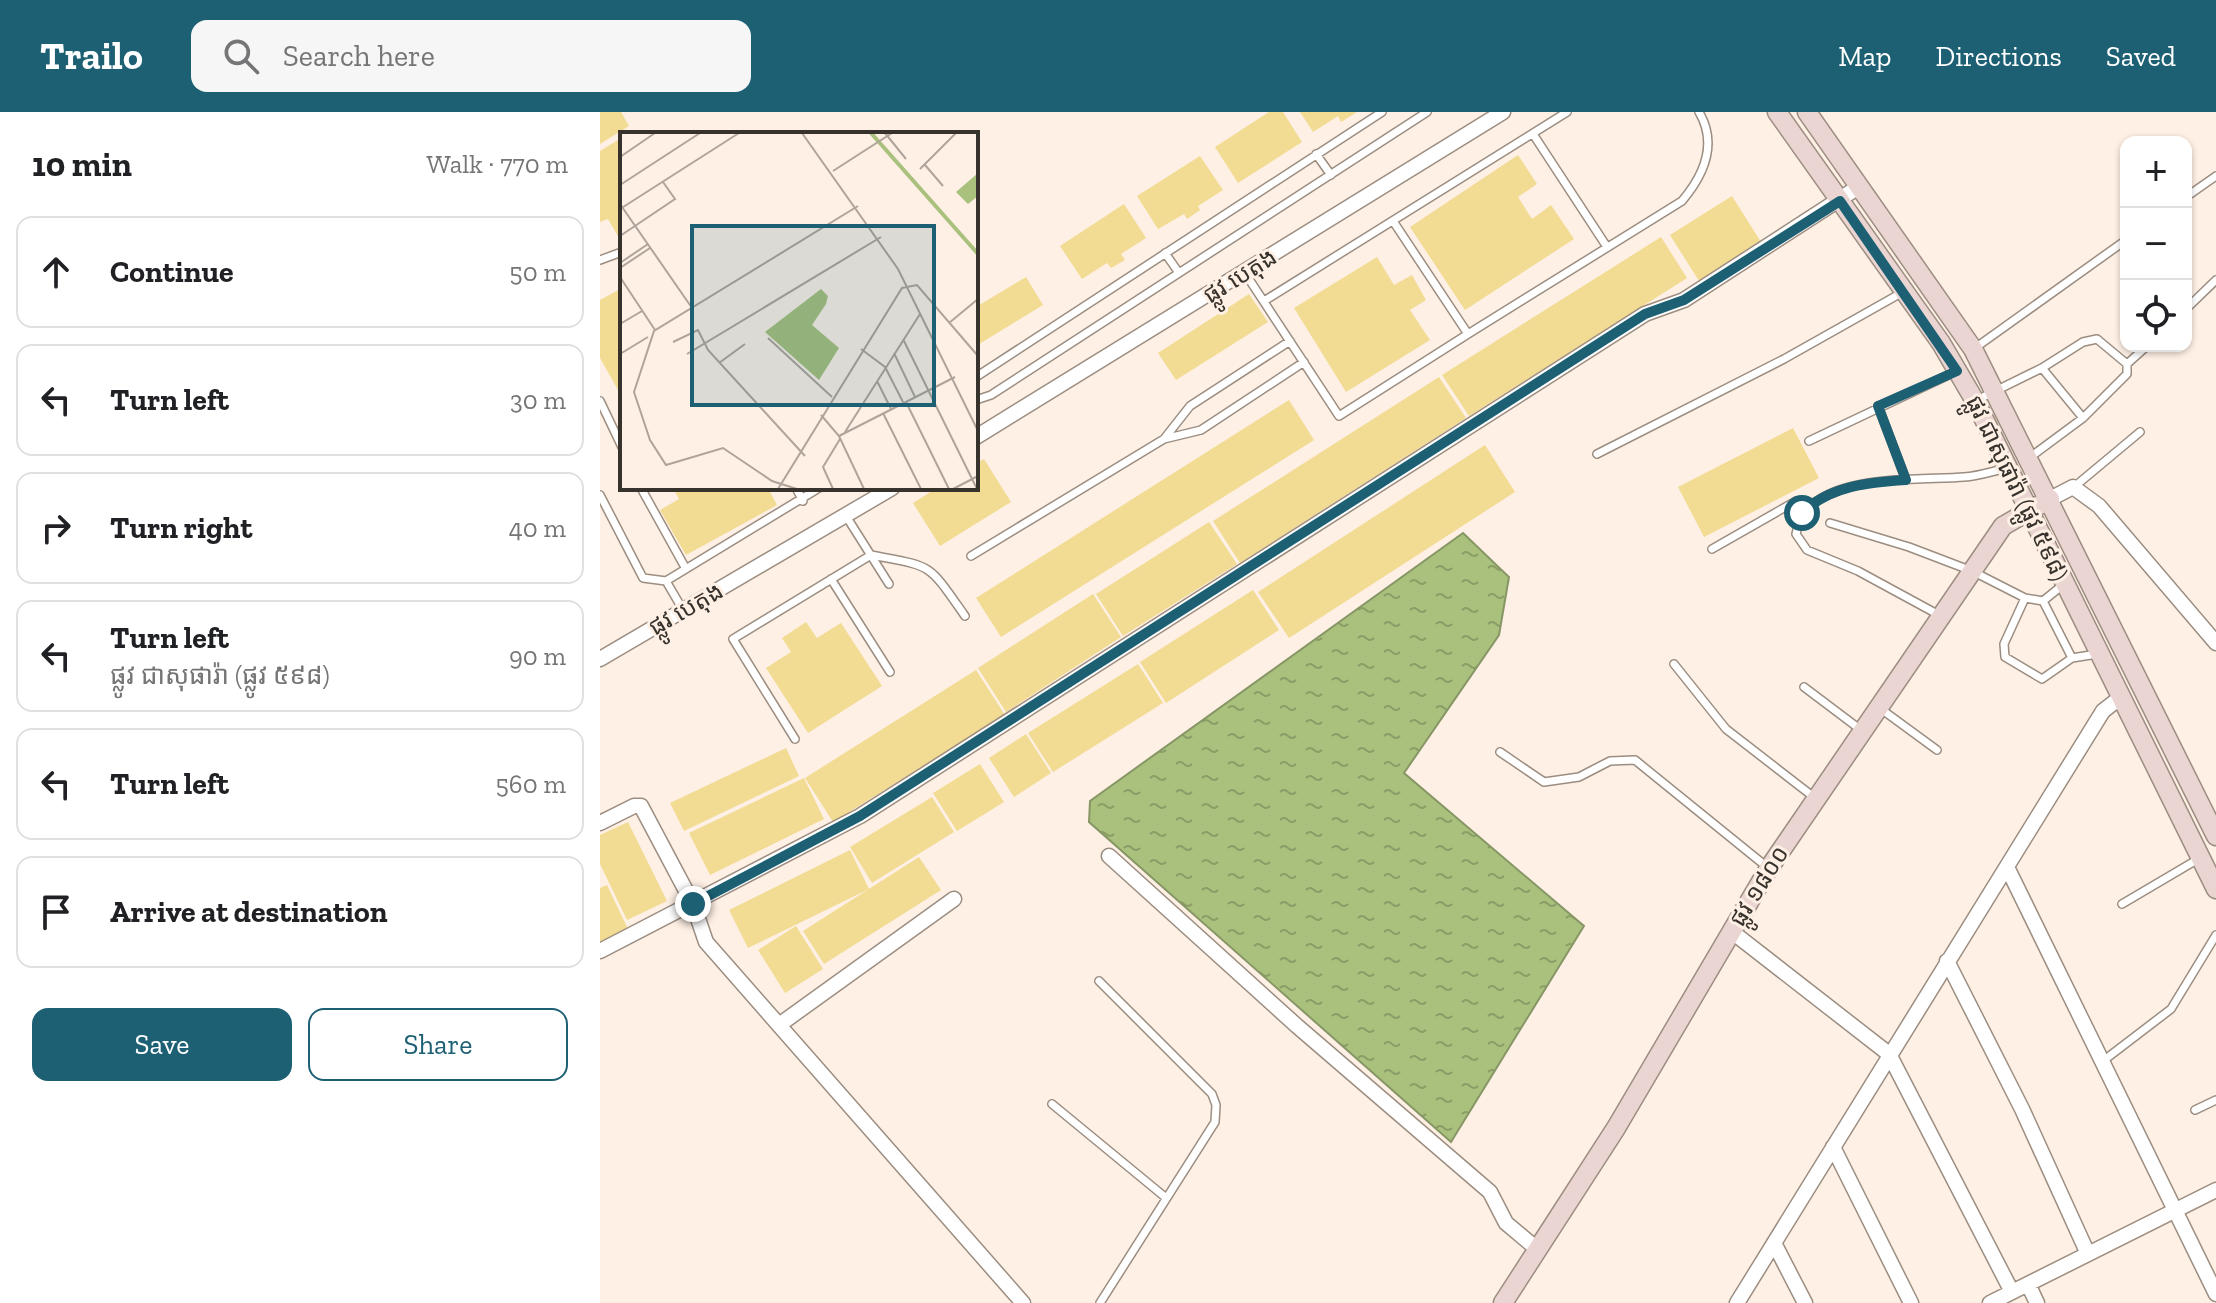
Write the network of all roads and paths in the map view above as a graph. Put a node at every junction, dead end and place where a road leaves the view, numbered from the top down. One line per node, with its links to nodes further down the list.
1 (1382, 112): 8 (lane)
2 (1427, 112): 9 (lane)
3 (1503, 112): 21 (street, ផ្លូវ បេតុង)
4 (1567, 112): 7 (lane)
5 (1699, 112): 16 (lane)
6 (1790, 115): 11 (main road, ផ្លូវ ជាសុផារ៉ា (ផ្លូវ ៥៩៨)); 13 (main road, ផ្លូវ ជាសុផារ៉ា (ផ្លូវ ៥៩៨))
7 (1533, 134): 14 (lane); 16 (lane)
8 (1316, 154): 9 (lane); 18 (lane)
9 (1331, 175): 20 (lane)
10 (2216, 176): 12 (lane)
11 (1860, 186): 13 (street); 28 (main road, ផ្លូវ ជាសុផារ៉ា (ផ្លូវ ៥៩៨))
12 (2192, 193)
13 (1840, 201): 23 (main road, ផ្លូវ ជាសុផារ៉ា (ផ្លូវ ៥៩៨)); 98 (street)
14 (1393, 221): 24 (lane); 26 (lane)
15 (2120, 244): 28 (lane)
16 (1607, 247): 26 (lane)
17 (619, 253): 19 (lane)
18 (1165, 253): 20 (lane); 34 (lane)
19 (600, 260)
20 (1179, 273): 36 (lane)
21 (1245, 273): 24 (lane); 42 (street, ផ្លូវ បេតុង)
22 (2216, 280): 25 (lane)
23 (1905, 291): 33 (main road, ផ្លូវ ជាសុផារ៉ា (ផ្លូវ ៥៩៨)); 46 (lane)
24 (1264, 301): 27 (lane)
25 (2192, 303)
26 (1468, 334): 30 (lane)
27 (1290, 341): 30 (lane); 43 (lane)
28 (1973, 349): 35 (main road, ផ្លូវ ជាសុផារ៉ា (ផ្លូវ ៥៩៨))
29 (2140, 352): 31 (lane)
30 (1304, 362): 43 (lane)
31 (2127, 364): 32 (lane); 40 (lane)
32 (2042, 368): 35 (lane); 40 (lane)
33 (1957, 371): 38 (main road, ផ្លូវ ជាសុផារ៉ា (ផ្លូវ ៥៩៨)); 39 (lane)
34 (978, 376)
35 (1996, 390): 38 (lane); 47 (main road, ផ្លូវ ជាសុផារ៉ា (ផ្លូវ ៥៩៨))
36 (978, 399)
37 (600, 401): 45 (lane)
38 (1975, 401): 48 (main road, ផ្លូវ ជាសុផារ៉ា (ផ្លូវ ៥៩៨))
39 (1878, 406): 44 (lane); 49 (lane)
40 (2083, 418): 47 (lane)
41 (2140, 432): 50 (lane)
42 (978, 436)
43 (1164, 439): 64 (lane)
44 (1809, 441)
45 (620, 443)
46 (1597, 454)
47 (2030, 458): 48 (lane); 56 (main road, ផ្លូវ ជាសុផារ៉ា (ផ្លូវ ៥៩៨))
48 (2008, 468): 49 (lane); 59 (main road, ផ្លូវ ជាសុផារ៉ា (ផ្លូវ ៥៩៨))
49 (1906, 480): 58 (lane)
50 (2073, 487): 56 (street); 76 (street)
51 (642, 490): 65 (lane)
52 (797, 490): 57 (lane)
53 (817, 490): 57 (lane)
54 (889, 490): 60 (street, ផ្លូវ បេតុង)
55 (600, 495): 68 (lane)
56 (2050, 499): 59 (main road, ផ្លូវ ១៨០០); 91 (main road, ផ្លូវ ជាសុផារ៉ា (ផ្លូវ ៥៩៨))
57 (803, 501): 65 (lane)
58 (1813, 503): 62 (lane); 74 (lane)
59 (2030, 511): 66 (main road, ផ្លូវ ១៨០០); 70 (main road, ផ្លូវ ជាសុផារ៉ា (ផ្លូវ ៥៩៨))
60 (846, 516): 63 (lane); 73 (street, ផ្លូវ បេតុង)
61 (1830, 523): 66 (lane)
62 (1712, 549)
63 (871, 555): 67 (lane); 69 (lane); 75 (lane)
64 (971, 556)
65 (686, 569): 68 (lane)
66 (1972, 571): 71 (lane); 74 (main road, ផ្លូវ ១៨០០)
67 (831, 579): 81 (lane); 86 (lane)
68 (666, 581): 73 (lane)
69 (889, 584)
70 (2064, 584): 72 (lane); 77 (main road, ផ្លូវ ជាសុផារ៉ា (ផ្លូវ ៥៩៨))
71 (2025, 598): 72 (lane); 79 (lane)
72 (2043, 601): 79 (lane)
73 (683, 610): 78 (street, ផ្លូវ បេតុង)
74 (1941, 615): 84 (main road, ផ្លូវ ១៨០០)
75 (965, 616)
76 (2216, 643)
77 (2099, 654): 79 (lane); 83 (main road, ផ្លូវ ជាសុផារ៉ា (ផ្លូវ ៥៩៨))
78 (601, 656)
79 (2072, 658)
80 (1674, 664): 89 (lane)
81 (890, 672)
82 (1804, 687): 85 (lane)
83 (2121, 697): 93 (main road, ផ្លូវ ជាសុផារ៉ា (ផ្លូវ ៥៩៨)); 94 (street)
84 (1878, 706): 85 (main road, ផ្លូវ ១៨០០); 87 (lane)
85 (1861, 730): 89 (main road, ផ្លូវ ១៨០០)
86 (795, 739)
87 (1937, 750)
88 (1500, 752): 95 (lane)
89 (1815, 798): 95 (main road, ផ្លូវ ១៨០០)
90 (600, 823): 98 (street)
91 (2216, 836)
92 (1109, 856): 116 (street)
93 (2200, 858): 96 (main road, ផ្លូវ ជាសុផារ៉ា (ផ្លូវ ៥៩៨)); 99 (lane)
94 (2007, 867): 103 (street); 107 (street)
95 (1769, 868): 100 (main road, ផ្លូវ ១៨០០)
96 (2216, 889)
97 (954, 899): 105 (street)
98 (693, 904): 102 (street); 105 (street)
99 (2122, 904)
100 (1731, 931): 106 (street); 116 (main road, ផ្លូវ ១៨០០)
101 (2216, 935): 107 (lane)
102 (600, 951)
103 (1947, 961): 106 (street); 117 (street)
104 (1099, 981): 113 (lane)
105 (779, 1025): 121 (street)
106 (1889, 1054): 111 (street); 119 (street)
107 (2102, 1063): 114 (street)
108 (2216, 1100): 110 (lane)
109 (1052, 1104): 113 (lane)
110 (2195, 1110)
111 (1833, 1147): 115 (street); 126 (street)
112 (2216, 1190): 114 (street)
113 (1165, 1197): 122 (lane)
114 (2175, 1212): 117 (street); 120 (street)
115 (1774, 1243): 124 (street); 125 (street)
116 (1537, 1249): 123 (main road, ផ្លូវ ១៨០០)
117 (2088, 1254): 118 (street)
118 (2028, 1284): 119 (street); 128 (street)
119 (2012, 1292): 127 (street)
120 (2216, 1294)
121 (1023, 1303)
122 (1100, 1303)
123 (1503, 1303)
124 (1737, 1303)
125 (1805, 1303)
126 (1911, 1303)
127 (1990, 1303)
128 (2037, 1303)

